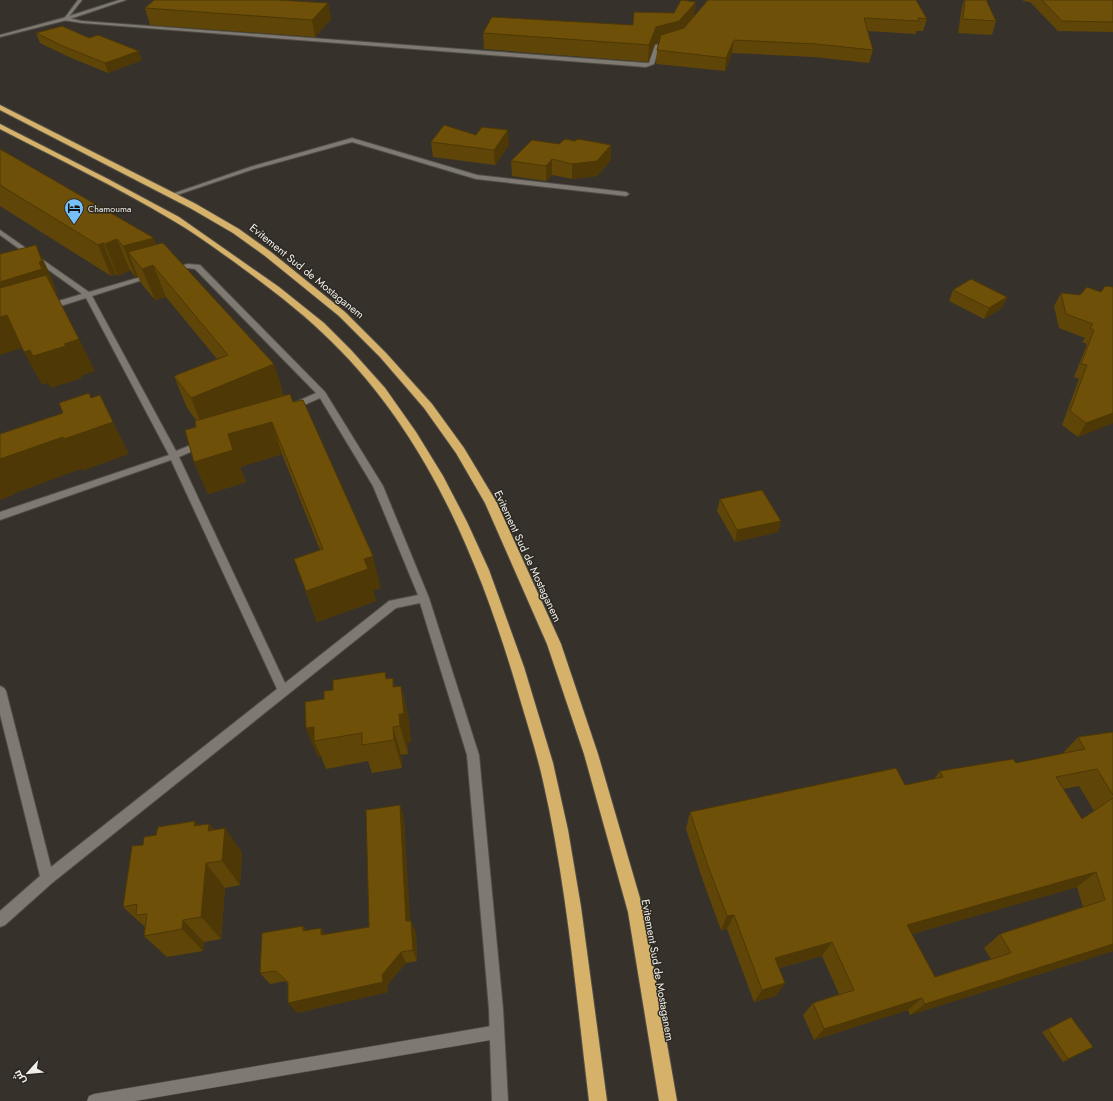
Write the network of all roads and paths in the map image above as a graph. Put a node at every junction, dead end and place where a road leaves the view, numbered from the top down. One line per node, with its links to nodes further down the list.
1 (80, 0): 3 (street)
2 (124, 0): 3 (street)
3 (65, 19): 4 (street); 7 (street)
4 (15, 33): 5 (street); 6 (street)
5 (0, 36)
6 (0, 39)
7 (677, 41)
8 (0, 107): 11 (highway, Evitement Sud de Mostaganem)
9 (0, 126): 28 (highway)
10 (626, 194): 11 (street)
11 (172, 195): 29 (highway, Evitement Sud de Mostaganem)
12 (0, 232): 13 (street)
13 (88, 295): 14 (street); 15 (street); 18 (street)
14 (37, 310)
15 (322, 394): 16 (street); 20 (street)
16 (286, 409)
17 (209, 441): 18 (street)
18 (174, 456): 19 (street); 22 (street)
19 (0, 516)
20 (424, 598): 22 (street); 25 (street)
21 (0, 691): 23 (street)
22 (283, 691): 23 (street)
23 (47, 878): 24 (street)
24 (0, 920)
25 (496, 1032): 26 (lane); 27 (street)
26 (94, 1101)
27 (500, 1101)
28 (598, 1101)
29 (668, 1101)

